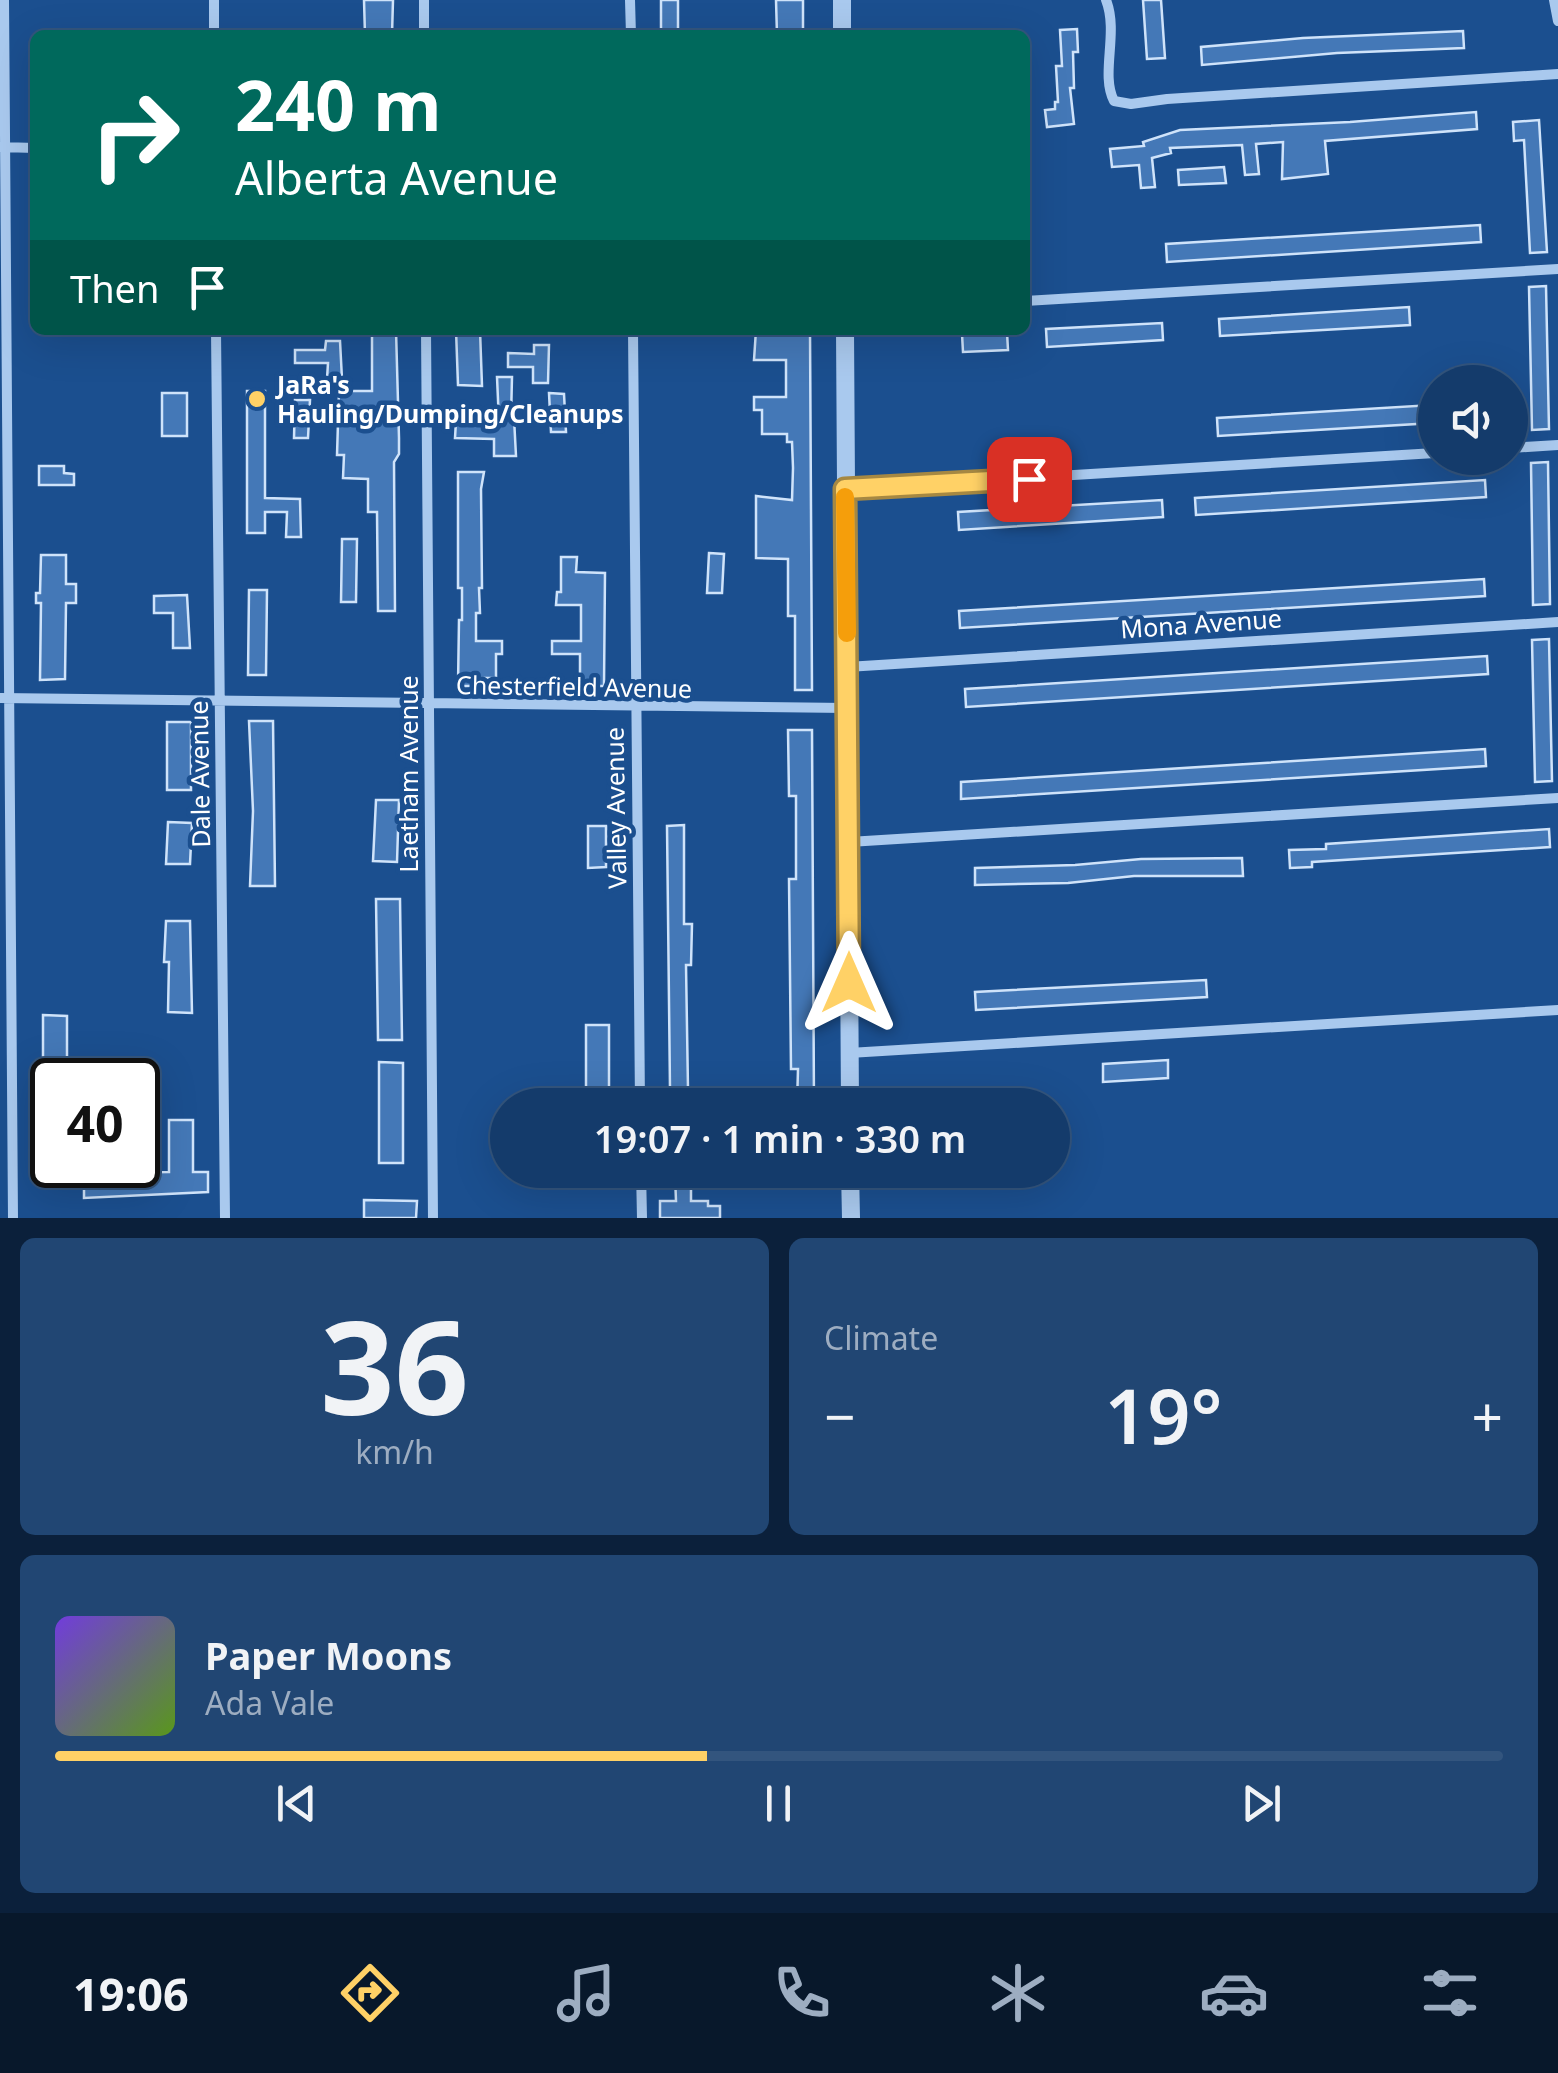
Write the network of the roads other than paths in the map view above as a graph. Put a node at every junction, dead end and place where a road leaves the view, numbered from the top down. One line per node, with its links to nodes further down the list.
1 (4, 0): 14 (street)
2 (214, 0): 9 (street)
3 (424, 0): 10 (street)
4 (630, 0): 11 (street)
5 (842, 0): 12 (street)
6 (1106, 0): 13 (street)
7 (1554, 0): 8 (street)
8 (1558, 22)
9 (214, 30)
10 (424, 30)
11 (631, 30)
12 (842, 30)
13 (1558, 74)
14 (3, 148): 15 (street); 28 (street)
15 (30, 148)
16 (1558, 269): 17 (street)
17 (1030, 301)
18 (216, 335): 29 (street, Dale Avenue)
19 (426, 335): 30 (street, Laetham Avenue)
20 (633, 335): 31 (street, Valley Avenue)
21 (844, 335): 25 (street)
22 (1558, 446): 23 (street)
23 (1528, 447)
24 (1418, 454): 25 (street)
25 (845, 489): 27 (street)
26 (1558, 622): 27 (street, Mona Avenue)
27 (847, 667): 32 (street)
28 (4, 698): 29 (street, Chesterfield Avenue); 41 (street)
29 (219, 702): 30 (street, Chesterfield Avenue); 42 (street, Dale Avenue)
30 (428, 705): 31 (street, Chesterfield Avenue); 43 (street, Laetham Avenue)
31 (634, 708): 32 (street, Chesterfield Avenue); 37 (street, Valley Avenue)
32 (847, 708): 34 (street)
33 (1558, 798): 34 (street)
34 (848, 842): 36 (street)
35 (1558, 1010): 36 (street)
36 (849, 1053): 38 (street)
37 (640, 1088)
38 (850, 1088)
39 (641, 1188): 44 (street)
40 (850, 1188): 45 (street)
41 (13, 1218)
42 (225, 1218)
43 (432, 1218)
44 (642, 1218)
45 (851, 1218)

